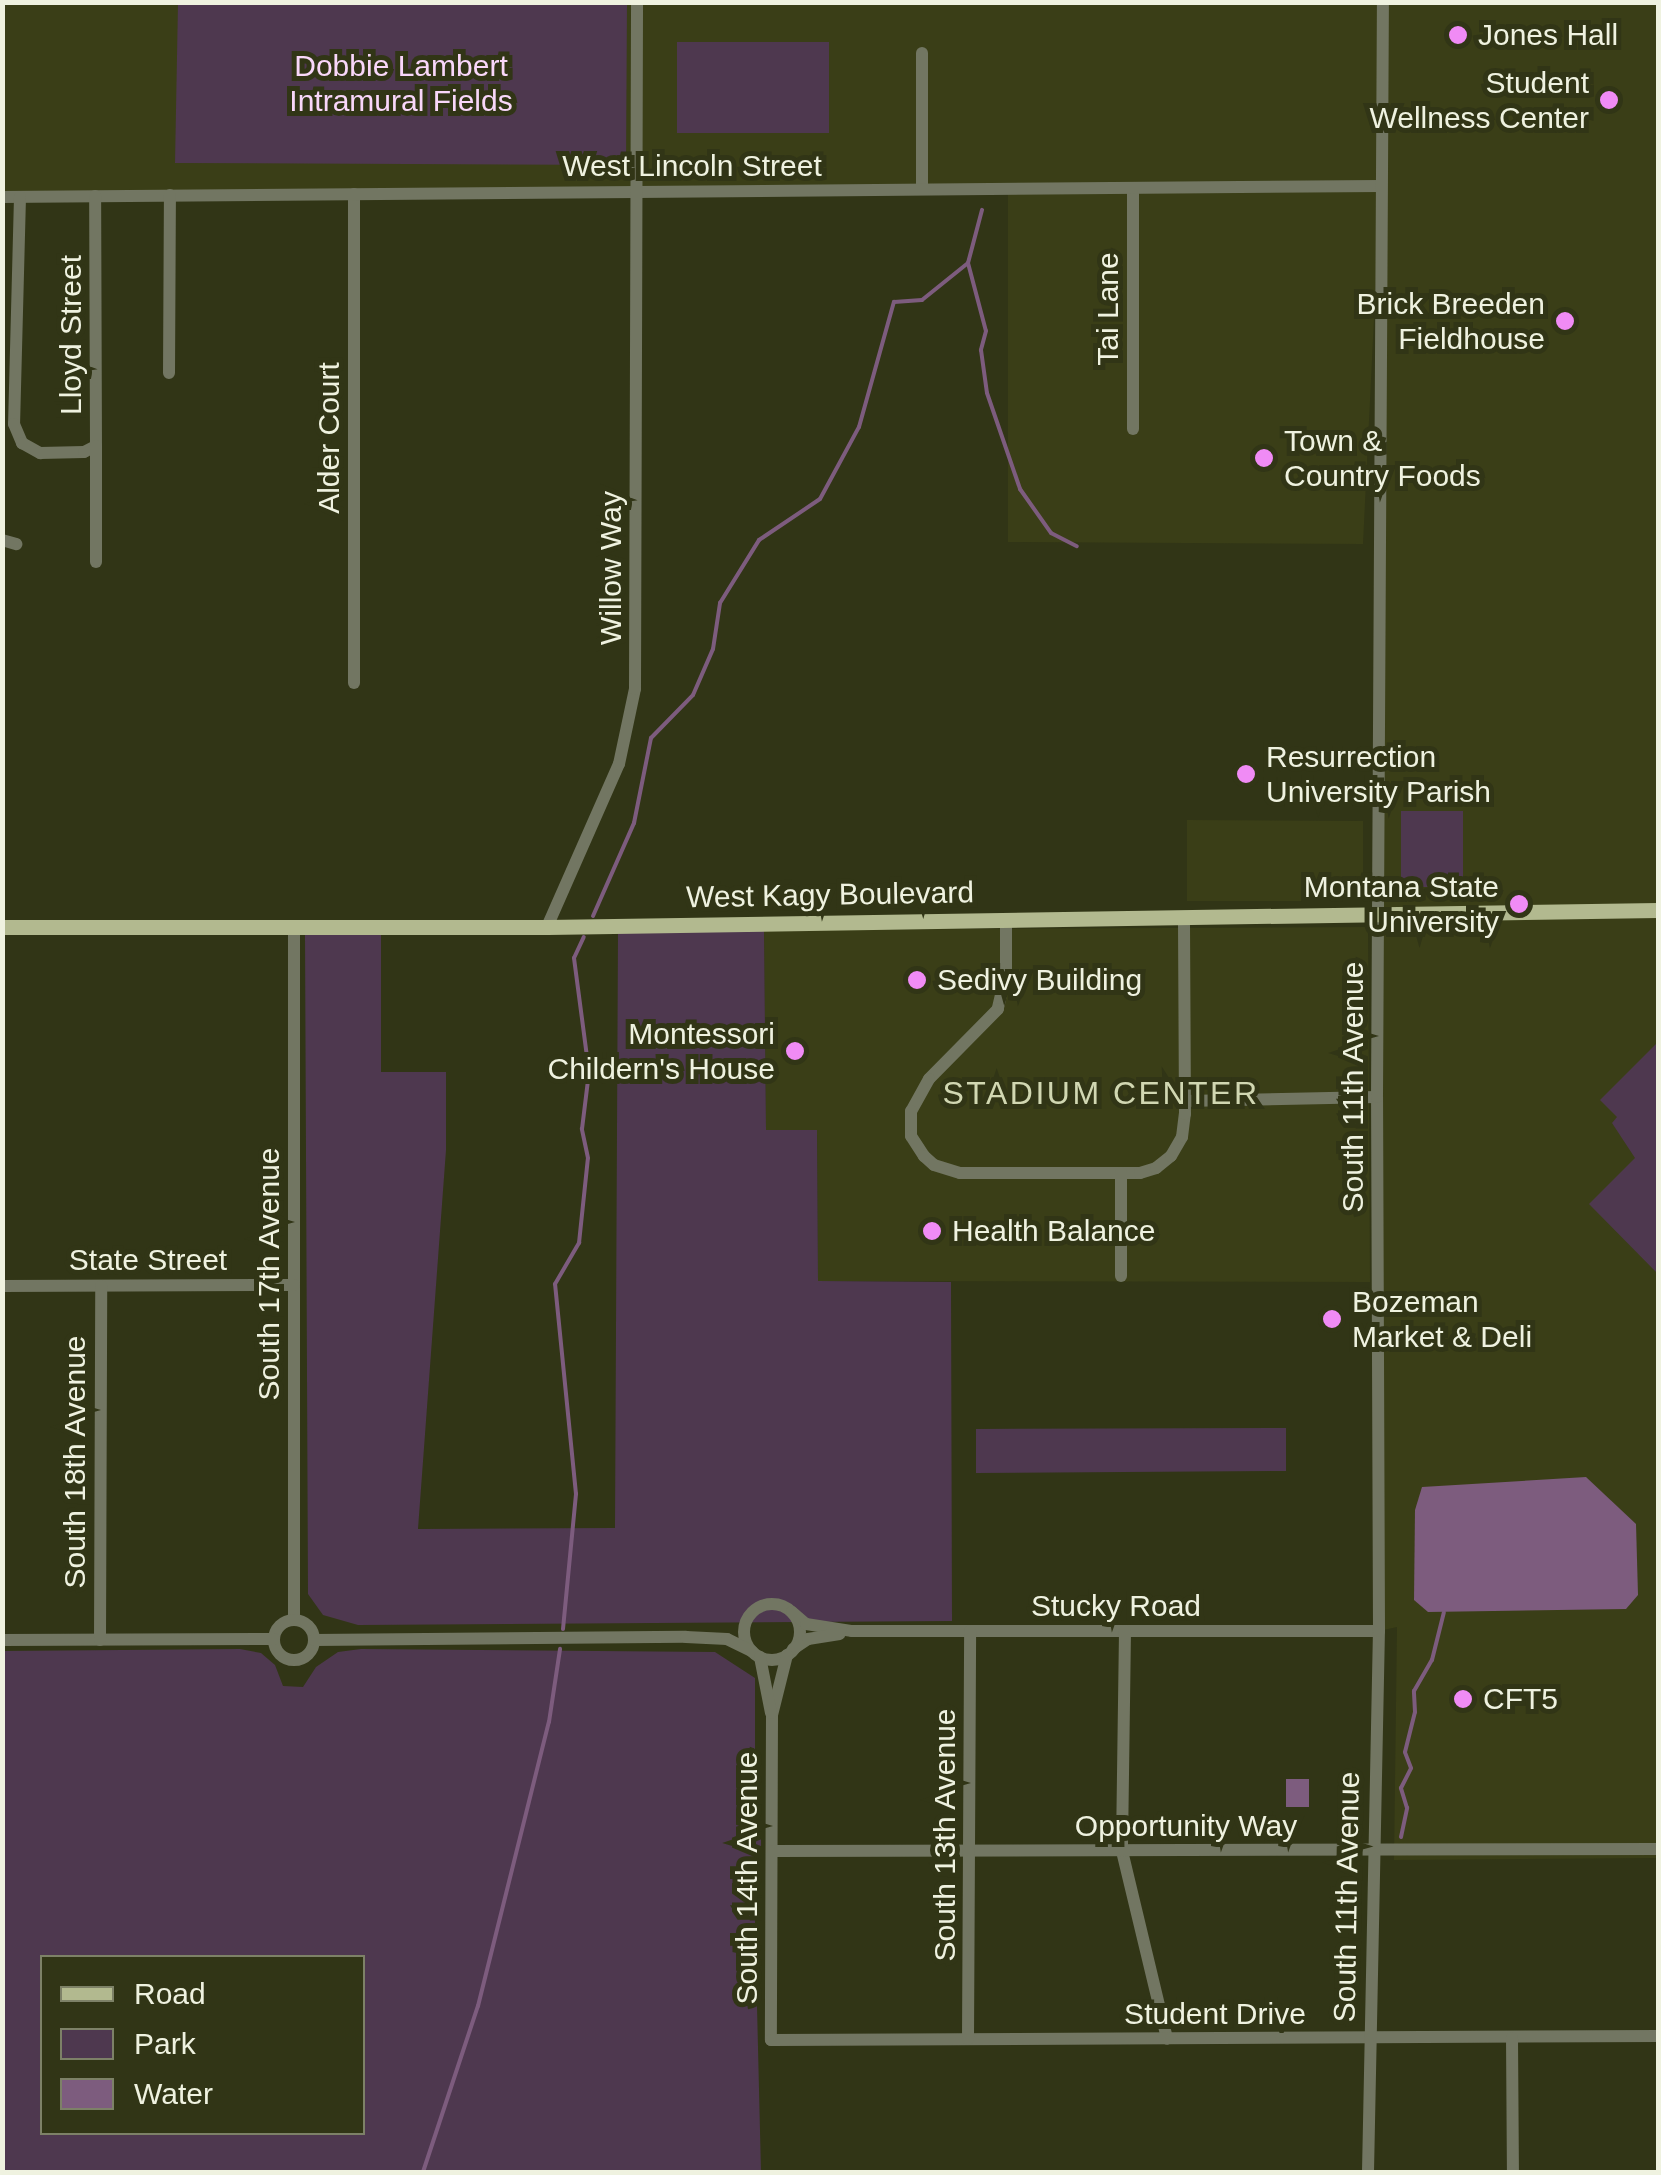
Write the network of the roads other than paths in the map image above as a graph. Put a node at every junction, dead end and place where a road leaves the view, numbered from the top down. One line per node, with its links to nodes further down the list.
1 (638, 2): 7 (street, Willow Way)
2 (1382, 2): 4 (street, South 11th Avenue)
3 (922, 53): 6 (street)
4 (1381, 186): 5 (street, West Lincoln Street); 19 (street, South 11th Avenue)
5 (1133, 188): 6 (street, West Lincoln Street); 14 (street, Tai Lane)
6 (922, 190): 7 (street, West Lincoln Street)
7 (636, 192): 8 (street, West Lincoln Street); 23 (street, Willow Way)
8 (354, 194): 9 (street, West Lincoln Street); 17 (street, Alder Court)
9 (170, 195): 11 (street, West Lincoln Street); 13 (street)
10 (20, 196): 11 (street, West Lincoln Street); 12 (street, West Lincoln Street); 15 (street, Lloyd Street)
11 (96, 196): 15 (street, Lloyd Street)
12 (2, 197)
13 (169, 373)
14 (1134, 429)
15 (96, 446): 16 (street)
16 (96, 562)
17 (354, 683)
18 (1658, 910): 19 (main road, West Kagy Boulevard)
19 (1380, 912): 20 (main road, West Kagy Boulevard); 25 (street, South 11th Avenue)
20 (1184, 917): 21 (main road, West Kagy Boulevard); 26 (street)
21 (1006, 920): 23 (main road, West Kagy Boulevard); 27 (street)
22 (2, 927): 24 (main road, West Kagy Boulevard)
23 (548, 927): 24 (main road, West Kagy Boulevard)
24 (294, 929): 29 (street, South 17th Avenue)
25 (1377, 1097): 26 (street); 38 (street, South 11th Avenue)
26 (1185, 1101): 27 (street)
27 (1121, 1173): 28 (street)
28 (1121, 1276)
29 (294, 1284): 31 (street, State Street); 34 (street, South 17th Avenue)
30 (2, 1286): 31 (street, State Street)
31 (101, 1286): 42 (street, South 18th Avenue)
32 (792, 1612): 33 (street); 35 (street, Stucky Road); 44 (street)
33 (748, 1618): 39 (street); 45 (street)
34 (294, 1620): 40 (street); 43 (street)
35 (852, 1631): 36 (street, Stucky Road); 44 (street, Stucky Road)
36 (970, 1631): 37 (street, Stucky Road); 48 (street, South 13th Avenue)
37 (1125, 1631): 38 (street, Stucky Road); 49 (street)
38 (1379, 1631): 51 (street, South 11th Avenue)
39 (686, 1637): 43 (street); 45 (street)
40 (274, 1639): 42 (street); 43 (street)
41 (2, 1640): 42 (street)
42 (100, 1640)
43 (314, 1640)
44 (790, 1652): 45 (street); 46 (street, South 14th Avenue)
45 (756, 1654): 46 (street, South 14th Avenue)
46 (772, 1715): 50 (street, South 14th Avenue)
47 (1658, 1848): 51 (street, Opportunity Way)
48 (970, 1850): 49 (street, Opportunity Way); 50 (street, Opportunity Way); 54 (street, South 13th Avenue)
49 (1122, 1851): 51 (street, Opportunity Way); 55 (street)
50 (773, 1852): 56 (street, South 14th Avenue)
51 (1372, 1852): 57 (street, South 11th Avenue)
52 (1658, 2036): 53 (street, Student Drive)
53 (1512, 2038): 57 (street, Student Drive); 59 (street)
54 (968, 2039): 55 (street, Student Drive); 56 (street, Student Drive)
55 (1166, 2039): 57 (street, Student Drive)
56 (771, 2040)
57 (1369, 2040): 58 (street, South 11th Avenue)
58 (1368, 2172)
59 (1513, 2172)

